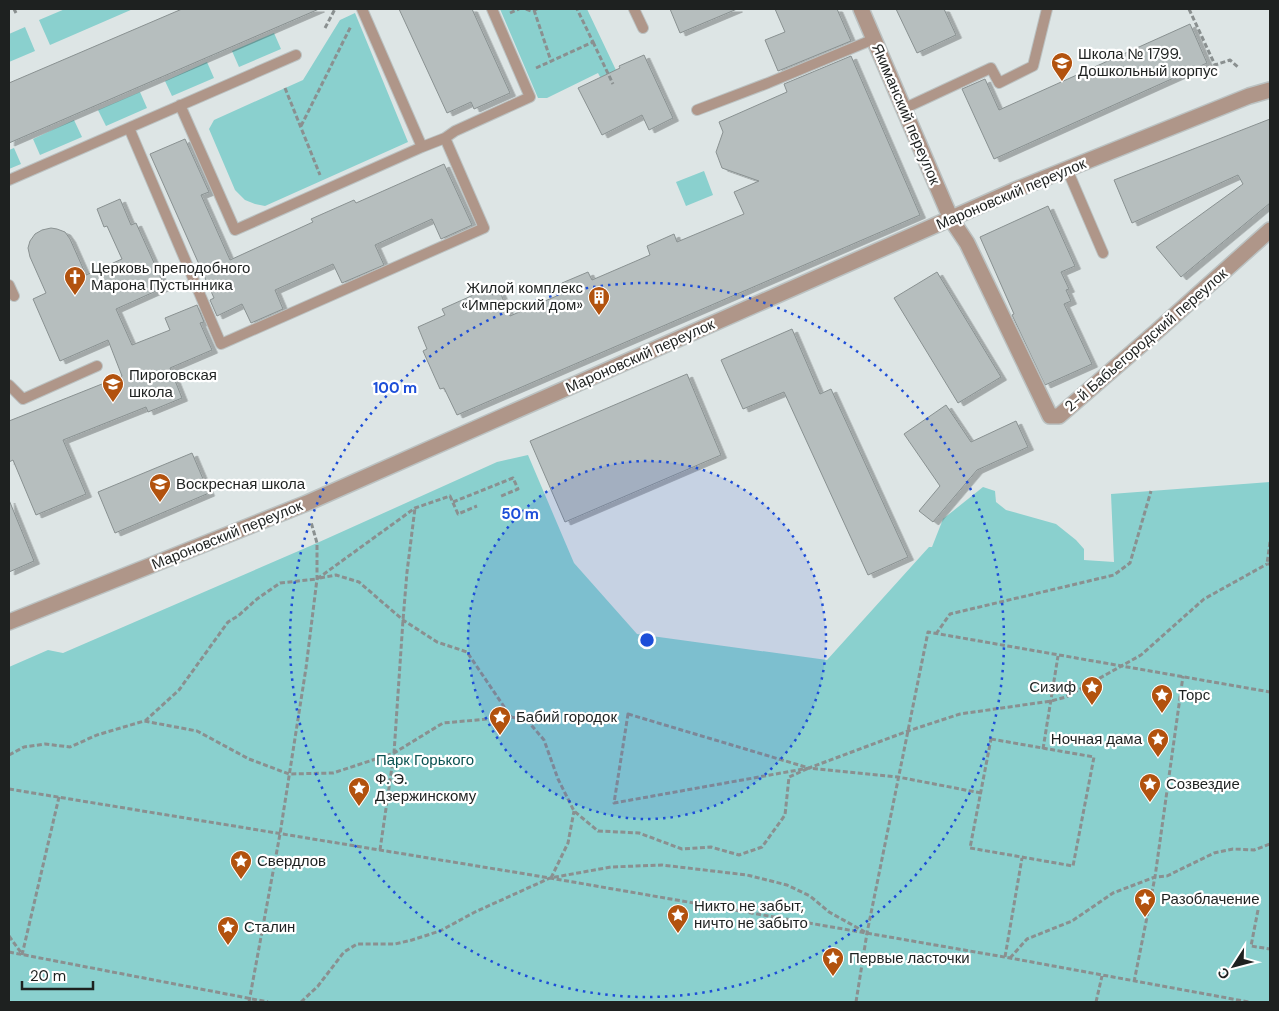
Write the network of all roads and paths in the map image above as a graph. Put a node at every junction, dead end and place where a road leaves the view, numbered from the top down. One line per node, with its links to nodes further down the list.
1 (14, 9): 12 (path)
2 (335, 9): 14 (path)
3 (362, 9): 31 (lane)
4 (492, 9): 21 (lane)
5 (526, 9): 11 (path)
6 (577, 9): 17 (path)
7 (634, 9): 15 (lane)
8 (862, 9): 16 (street, Якиманский переулок)
9 (1047, 9): 26 (lane)
10 (1189, 9): 20 (path)
11 (536, 10): 19 (path)
12 (16, 13)
13 (353, 23): 28 (path)
14 (325, 28)
15 (643, 28)
16 (874, 39): 26 (street, Якиманский переулок); 27 (lane)
17 (593, 42): 19 (path); 22 (path)
18 (296, 55): 25 (lane)
19 (551, 61): 21 (path)
20 (1238, 67)
21 (520, 75): 30 (lane)
22 (613, 84)
23 (285, 88): 28 (path)
24 (1270, 90): 32 (street, Мароновский переулок)
25 (180, 106): 29 (lane); 34 (lane)
26 (903, 109): 35 (street, Якиманский переулок)
27 (697, 110)
28 (301, 126): 34 (path)
29 (128, 128): 30 (lane); 33 (lane)
30 (445, 138): 31 (lane)
31 (422, 147): 34 (lane)
32 (1068, 169): 35 (street, Мароновский переулок); 37 (lane)
33 (9, 180)
34 (326, 190)
35 (951, 219): 36 (street, 2-й Бабьегородский переулок); 45 (street, Мароновский переулок)
36 (1270, 230)
37 (1102, 253)
38 (9, 285): 39 (lane)
39 (14, 296)
40 (97, 366): 41 (lane)
41 (9, 384)
42 (1151, 491): 53 (path)
43 (500, 497): 44 (path)
44 (453, 502): 46 (path); 47 (path)
45 (307, 503): 50 (path); 52 (street, Мароновский переулок)
46 (477, 506)
47 (415, 508): 50 (path); 51 (path)
48 (1270, 542): 49 (path)
49 (1269, 564): 55 (path)
50 (316, 578): 51 (path); 60 (path); 66 (path)
51 (402, 620): 59 (path); 63 (path)
52 (9, 622)
53 (936, 634): 54 (path); 61 (path)
54 (1058, 655): 55 (path); 58 (path)
55 (1122, 666): 56 (path); 58 (path)
56 (1182, 676): 57 (path); 76 (path)
57 (1270, 692)
58 (1050, 701): 61 (path); 62 (path)
59 (511, 717): 63 (path); 71 (path)
60 (144, 721): 64 (path); 66 (path)
61 (908, 731): 65 (path); 67 (path)
62 (1043, 749): 69 (path); 75 (path)
63 (394, 753): 66 (path); 74 (path)
64 (9, 755)
65 (809, 768): 65 (path); 67 (path); 71 (path)
66 (289, 774): 72 (path)
67 (898, 777): 69 (path); 79 (path)
68 (9, 789): 70 (path)
69 (981, 793): 75 (path)
70 (59, 797): 72 (path); 83 (path)
71 (574, 811): 77 (path)
72 (280, 834): 74 (path); 88 (path)
73 (1270, 844): 76 (path)
74 (380, 850): 77 (path)
75 (1022, 858): 84 (path)
76 (1155, 877): 85 (path); 87 (path)
77 (550, 878): 79 (path); 79 (path); 90 (path)
78 (1258, 910): 81 (path)
79 (867, 933): 84 (path); 91 (path)
80 (9, 936): 83 (path)
81 (1270, 949)
82 (9, 952): 83 (path)
83 (22, 954): 88 (path)
84 (1005, 957): 85 (path)
85 (1010, 958): 86 (path)
86 (1102, 976): 87 (path); 92 (path)
87 (1134, 982): 93 (path)
88 (248, 1001): 89 (path)
89 (268, 1002)
90 (301, 1002)
91 (856, 1002)
92 (1096, 1002)
93 (1249, 1002)

